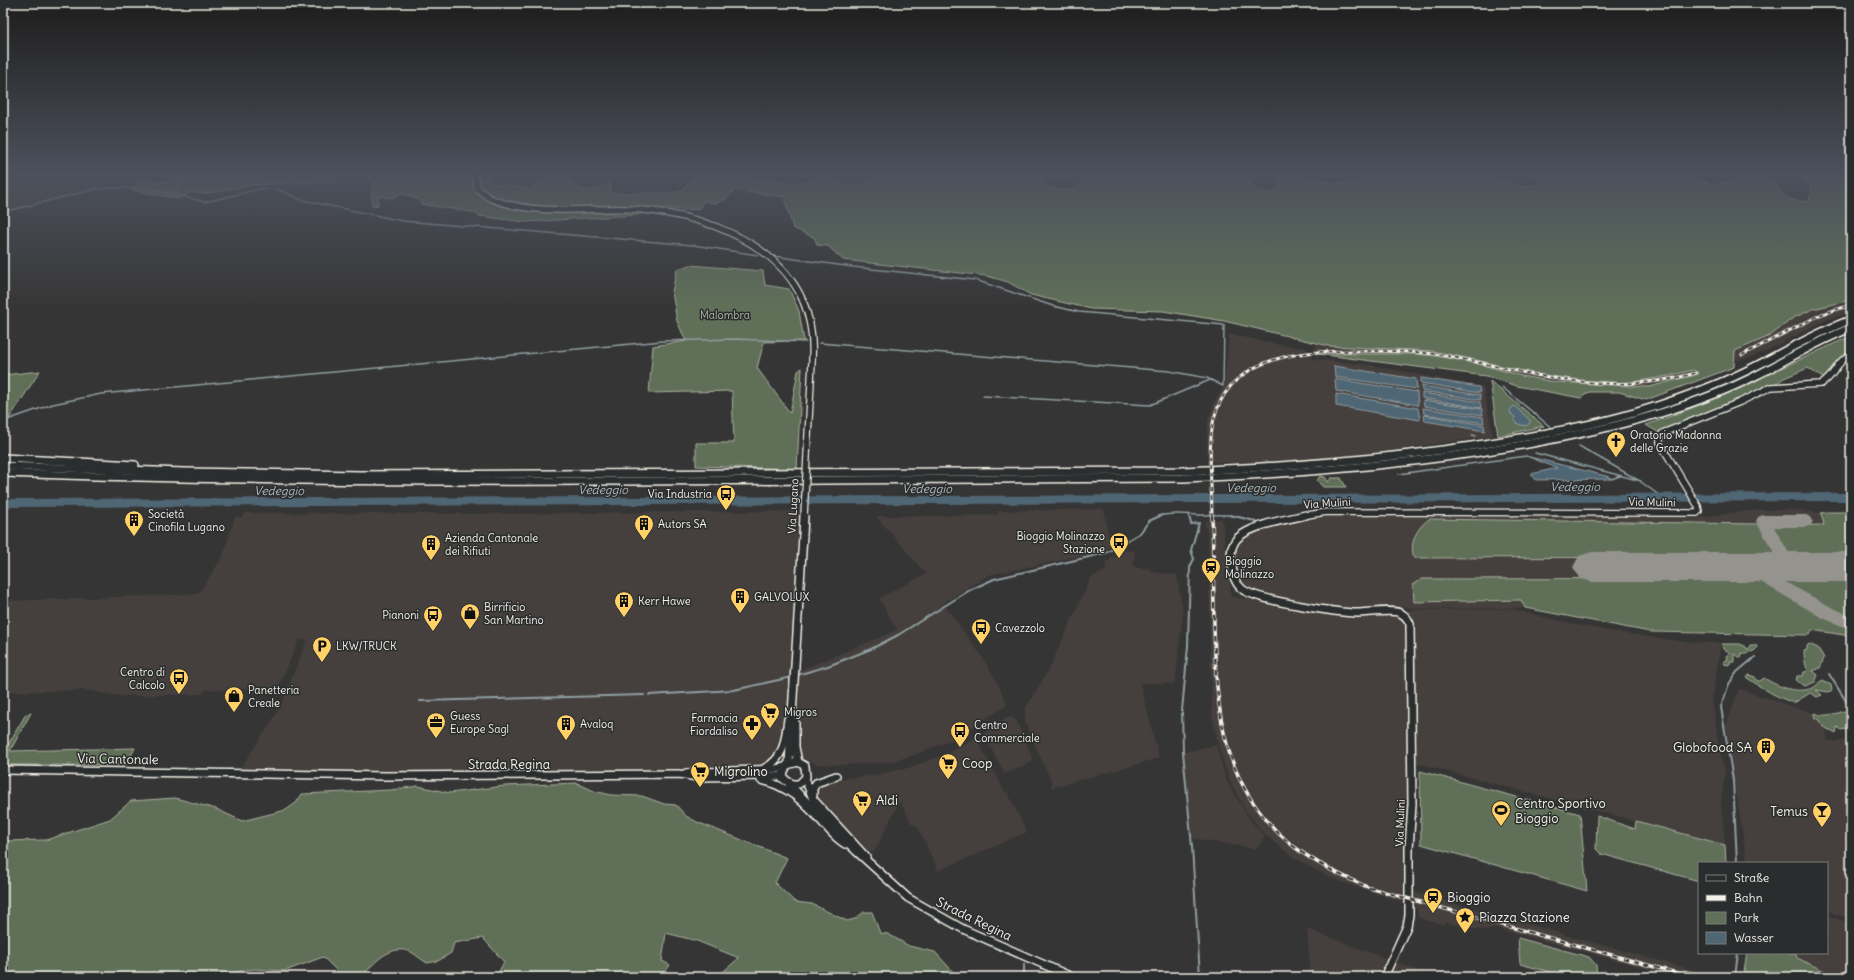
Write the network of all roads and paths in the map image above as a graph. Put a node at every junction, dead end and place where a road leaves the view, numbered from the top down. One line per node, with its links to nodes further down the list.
1 (692, 219): 11 (main road, Via Lugano, bridge)
2 (1851, 320): 8 (highway)
3 (1851, 328): 9 (highway)
4 (1851, 354): 27 (main road, Via Mulini)
5 (3, 458): 8 (highway)
6 (3, 466): 8 (highway)
7 (3, 473): 9 (highway)
8 (238, 473)
9 (65, 476): 10 (highway)
10 (3, 477)
11 (796, 675): 12 (main road, Via Lugano); 13 (main road)
12 (793, 696): 14 (main road, Via Lugano); 16 (main road)
13 (798, 762): 14 (main road); 21 (main road)
14 (787, 765): 16 (main road); 22 (main road)
15 (3, 770): 17 (main road, Via Cantonale)
16 (758, 770): 18 (main road)
17 (232, 774): 18 (main road, Strada Regina)
18 (679, 774): 19 (main road, Strada Regina)
19 (723, 776): 22 (main road, Strada Regina); 24 (main road)
20 (836, 776): 23 (main road)
21 (805, 779): 22 (main road); 23 (main road, Strada Regina)
22 (787, 782): 24 (main road, Strada Regina)
23 (816, 802): 25 (main road, Strada Regina)
24 (856, 851): 25 (main road, Strada Regina)
25 (876, 869): 26 (main road, Strada Regina)
26 (1072, 977)
27 (1384, 977)

